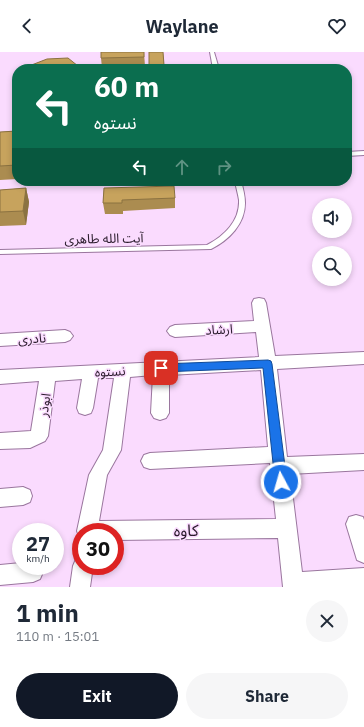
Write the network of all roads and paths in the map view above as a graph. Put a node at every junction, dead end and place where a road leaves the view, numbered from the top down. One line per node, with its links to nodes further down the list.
1 (212, 52): 2 (lane)
2 (215, 64)
3 (364, 153): 4 (lane)
4 (352, 154)
5 (239, 186): 6 (lane, آیت الله طاهری)
6 (0, 252)
7 (259, 303): 8 (street)
8 (262, 326): 9 (street, ارشاد); 13 (street)
9 (176, 331)
10 (65, 336): 11 (street, نادری)
11 (0, 340)
12 (364, 358): 13 (street, نستوه)
13 (268, 364): 14 (street, نستوه); 23 (street)
14 (161, 368): 15 (street, نستوه); 20 (street)
15 (123, 370): 16 (street, نستوه); 27 (street)
16 (91, 372): 17 (street, نستوه); 19 (street)
17 (48, 374): 18 (street, نستوه); 21 (street, ابوذر)
18 (0, 377)
19 (85, 408)
20 (160, 413)
21 (0, 441)
22 (150, 461): 23 (street)
23 (279, 461): 24 (street); 29 (street)
24 (364, 462)
25 (23, 496): 26 (street)
26 (0, 498)
27 (89, 523)
28 (356, 524): 31 (street)
29 (286, 528): 30 (street, کاوه); 36 (street)
30 (124, 531)
31 (364, 553)
32 (12, 574): 33 (street)
33 (0, 575)
34 (82, 575): 37 (street)
35 (364, 578): 36 (street)
36 (293, 585)
37 (80, 587)

